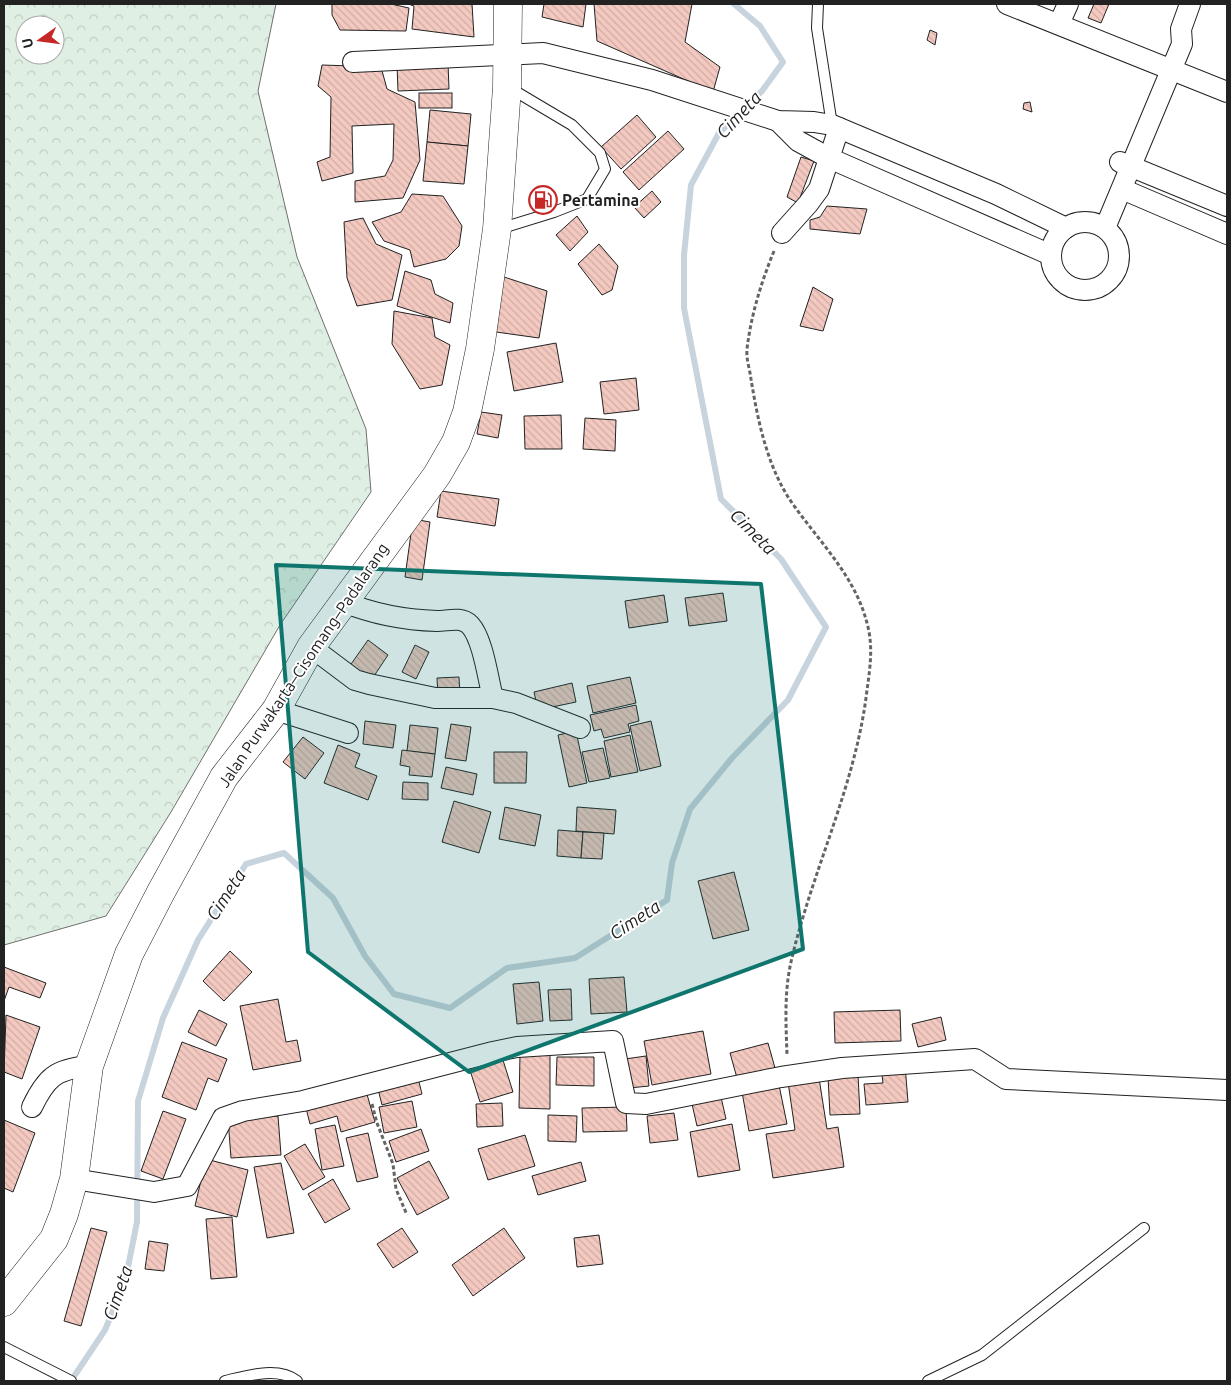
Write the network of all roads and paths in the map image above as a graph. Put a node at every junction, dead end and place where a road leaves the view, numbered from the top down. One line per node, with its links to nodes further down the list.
1 (508, 4): 7 (highway, Jalan Purwakarta–Cisomang–Padalarang)
2 (818, 4): 14 (lane)
3 (1007, 4): 6 (street)
4 (1045, 4): 6 (street)
5 (1190, 4): 8 (street)
6 (1064, 13): 8 (street)
7 (506, 55): 9 (street); 11 (highway, Jalan Purwakarta–Cisomang–Padalarang); 13 (street)
8 (1168, 61): 10 (street); 12 (street); 16 (street)
9 (353, 62)
10 (1227, 79)
11 (507, 86): 21 (highway, Jalan Purwakarta–Cisomang–Padalarang); 21 (lane)
12 (1227, 92)
13 (778, 121): 14 (street); 15 (street)
14 (836, 126): 15 (street); 20 (street)
15 (829, 158): 22 (street); 24 (street)
16 (1125, 164): 17 (street); 18 (street); 19 (street)
17 (1122, 189): 19 (street); 23 (street)
18 (1227, 206)
19 (1100, 226): 20 (street); 24 (street)
20 (1066, 228): 24 (street)
21 (497, 229): 25 (highway, Jalan Purwakarta–Cisomang–Padalarang)
22 (782, 233): 32 (path)
23 (1227, 234)
24 (1051, 255)
25 (344, 602): 26 (highway, Jalan Purwakarta–Cisomang–Padalarang); 27 (street)
26 (311, 647): 27 (street); 28 (highway, Jalan Purwakarta–Cisomang–Padalarang)
27 (493, 698): 29 (street)
28 (276, 710): 30 (street); 31 (highway, Jalan Purwakarta–Cisomang–Padalarang)
29 (580, 728)
30 (348, 733)
31 (89, 1066): 35 (street); 36 (highway, Jalan Purwakarta–Cisomang–Padalarang)
32 (788, 1076): 33 (street); 34 (street)
33 (367, 1084): 36 (street); 37 (path)
34 (1227, 1090)
35 (32, 1107)
36 (74, 1179): 39 (highway, Jalan Purwakarta–Cisomang–Padalarang)
37 (407, 1215)
38 (1144, 1228): 44 (lane)
39 (4, 1302)
40 (4, 1347): 41 (lane)
41 (71, 1381)
42 (225, 1381): 43 (lane)
43 (297, 1381)
44 (928, 1381)

